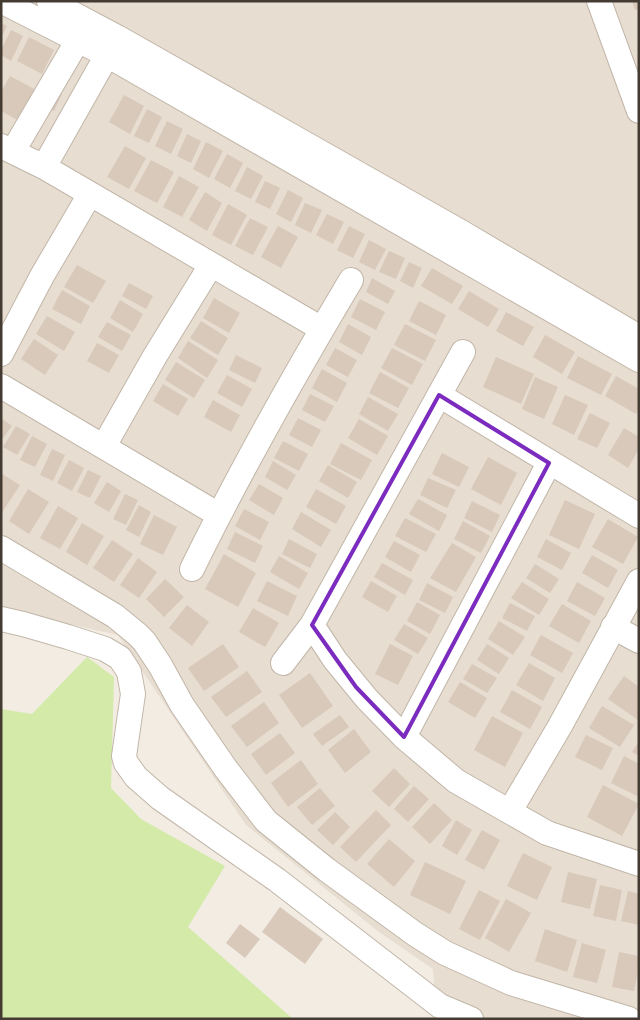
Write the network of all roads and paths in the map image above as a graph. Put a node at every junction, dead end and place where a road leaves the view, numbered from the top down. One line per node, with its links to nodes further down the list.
1 (1, 1): 4 (street)
2 (49, 1): 4 (street)
3 (598, 1): 6 (street)
4 (83, 31): 5 (street); 7 (street)
5 (112, 46): 8 (street); 10 (street)
6 (639, 111)
7 (7, 149): 8 (street)
8 (44, 167): 9 (street)
9 (90, 194): 11 (street); 16 (street)
10 (456, 243): 14 (street); 17 (street)
11 (211, 265): 13 (street); 20 (street)
12 (351, 280): 13 (street)
13 (322, 329): 22 (street)
14 (639, 337)
15 (463, 352): 19 (street)
16 (1, 354)
17 (639, 360)
18 (1, 386): 20 (street)
19 (439, 395): 21 (street); 28 (street)
20 (104, 446): 22 (street)
21 (549, 463): 23 (street); 32 (street)
22 (219, 515): 25 (street)
23 (639, 516)
24 (1, 548): 36 (street)
25 (192, 570)
26 (639, 581): 29 (street)
27 (1, 619): 35 (street)
28 (312, 625): 31 (street); 32 (street)
29 (613, 627): 30 (street); 33 (street)
30 (639, 641)
31 (283, 663)
32 (404, 737): 33 (street)
33 (510, 811): 34 (street)
34 (639, 864)
35 (471, 1019)
36 (629, 1019)

